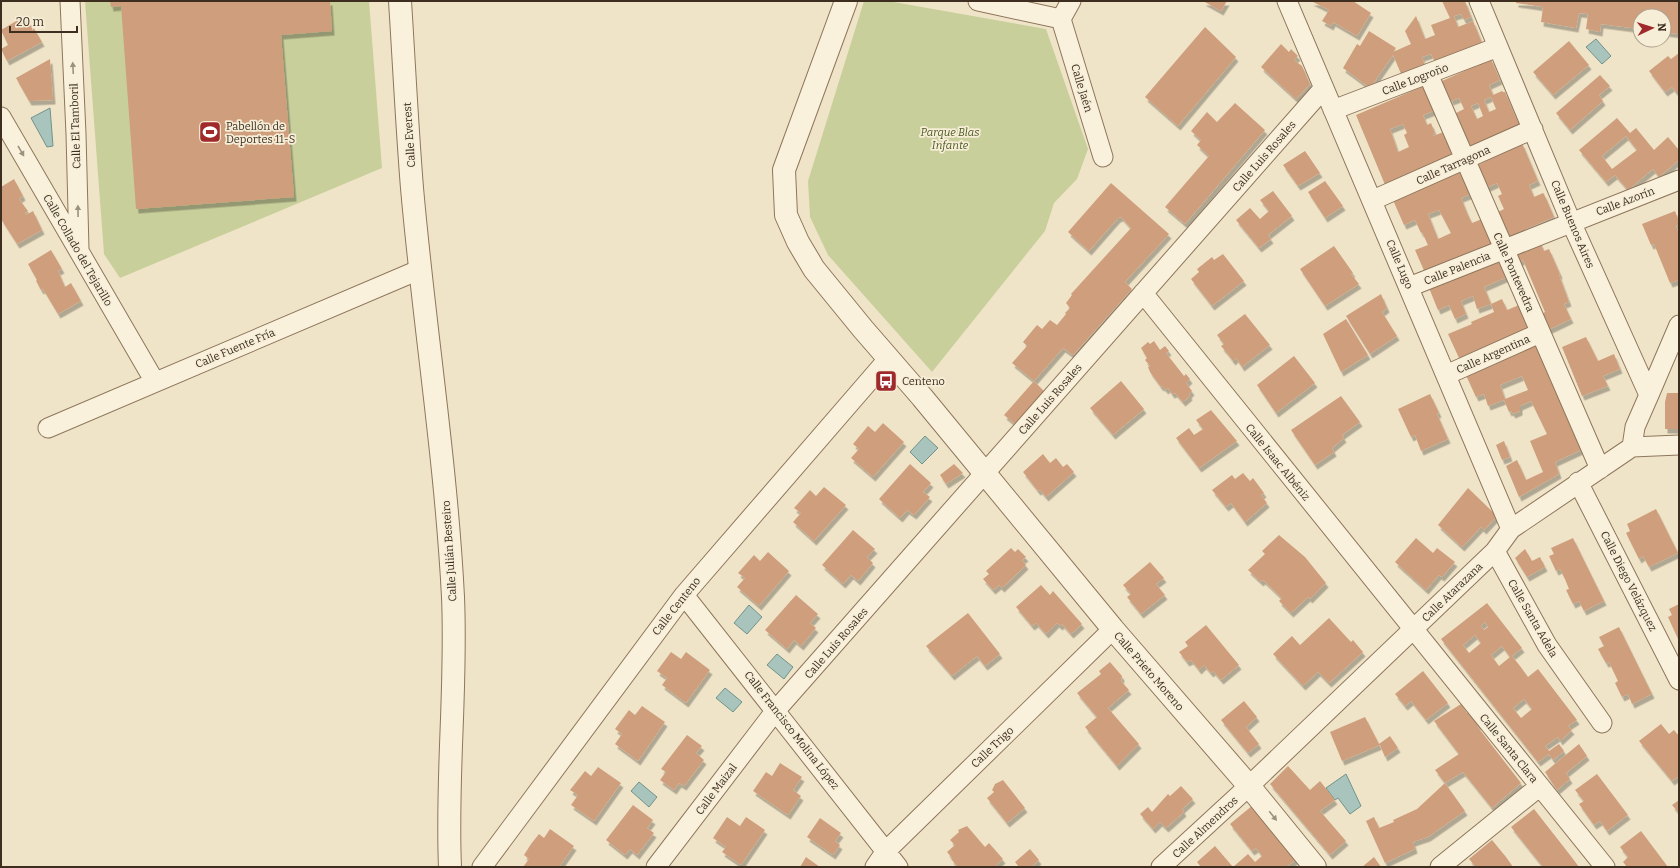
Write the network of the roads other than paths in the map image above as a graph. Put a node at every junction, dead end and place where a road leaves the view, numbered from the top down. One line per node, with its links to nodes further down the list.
1 (70, 1): 21 (street, Calle El Tamboril, one-way to 1)
2 (400, 1): 22 (street, Calle Everest)
3 (846, 1): 27 (street, Calle Prieto Moreno)
4 (978, 1): 8 (street)
5 (1071, 1): 8 (street)
6 (1287, 1): 11 (street, Calle Lugo)
7 (1479, 1): 9 (street, Calle Buenos Aires)
8 (1061, 19): 15 (street, Calle Jaén)
9 (1498, 47): 10 (street, Calle Logroño); 14 (street, Calle Buenos Aires)
10 (1428, 74): 12 (street, Calle Logroño); 16 (street, Calle Pontevedra)
11 (1323, 89): 12 (street, Calle Lugo); 24 (street, Calle Luis Rosales)
12 (1332, 110): 18 (street, Calle Lugo)
13 (1, 117): 21 (street, Calle Collado del Tejarillo, one-way to 21)
14 (1533, 129): 16 (street, Calle Tarragona); 19 (street, Calle Buenos Aires)
15 (1103, 157)
16 (1465, 160): 18 (street, Calle Tarragona); 20 (street, Calle Pontevedra)
17 (1679, 180): 19 (street, Calle Azorín)
18 (1373, 200): 23 (street, Calle Lugo)
19 (1571, 222): 20 (street, Calle Palencia); 30 (street, Calle Buenos Aires)
20 (1504, 249): 23 (street, Calle Palencia); 26 (street, Calle Pontevedra)
21 (79, 250): 29 (street, Calle Collado del Tejarillo)
22 (421, 268): 29 (street, Calle Fuente Fría); 47 (street, Calle Julián Besteiro)
23 (1409, 287): 28 (street, Calle Lugo)
24 (1143, 293): 35 (street, Calle Luis Rosales); 41 (street, Calle Isaac Albéniz)
25 (1679, 325): 30 (street)
26 (1540, 333): 28 (street, Calle Argentina); 34 (street, Calle Pontevedra)
27 (888, 359): 35 (street, Calle Prieto Moreno); 39 (street, Calle Centeno)
28 (1446, 375): 37 (street, Calle Lugo)
29 (155, 382): 31 (street, Calle Fuente Fría)
30 (1649, 395): 33 (street)
31 (48, 428)
32 (1679, 445): 33 (street)
33 (1632, 447): 34 (street, Calle Atarazana)
34 (1600, 469): 36 (street, Calle Atarazana)
35 (984, 474): 40 (street, Calle Prieto Moreno); 43 (street, Calle Luis Rosales)
36 (1578, 482): 37 (street, Calle Atarazana); 42 (street, Calle Diego Velázquez)
37 (1511, 529): 38 (street, Calle Atarazana)
38 (1495, 551): 41 (street, Calle Atarazana); 44 (street, Calle Santa Adela)
39 (684, 595): 43 (street, Calle Francisco Molina López); 51 (street, Calle Centeno)
40 (1113, 629): 45 (street, Calle Prieto Moreno); 48 (street, Calle Trigo)
41 (1412, 630): 45 (street, Calle Atarazana); 46 (street, Calle Santa Clara)
42 (1679, 680)
43 (776, 710): 48 (street, Calle Francisco Molina López); 52 (street, Calle Maizal)
44 (1602, 723)
45 (1248, 786): 55 (street, Calle Almendros); 56 (street, Calle Prieto Moreno, one-way to 56)
46 (1540, 786): 57 (street); 58 (street, Calle Santa Clara)
47 (448, 835): 49 (street, Calle Julián Besteiro); 50 (street, Calle Julián Besteiro)
48 (886, 851): 53 (street, Calle Trigo); 54 (street, Calle Francisco Molina López)
49 (438, 867)
50 (450, 867)
51 (482, 867)
52 (656, 867)
53 (875, 867)
54 (898, 867)
55 (1161, 867)
56 (1315, 867)
57 (1440, 867)
58 (1605, 867)

